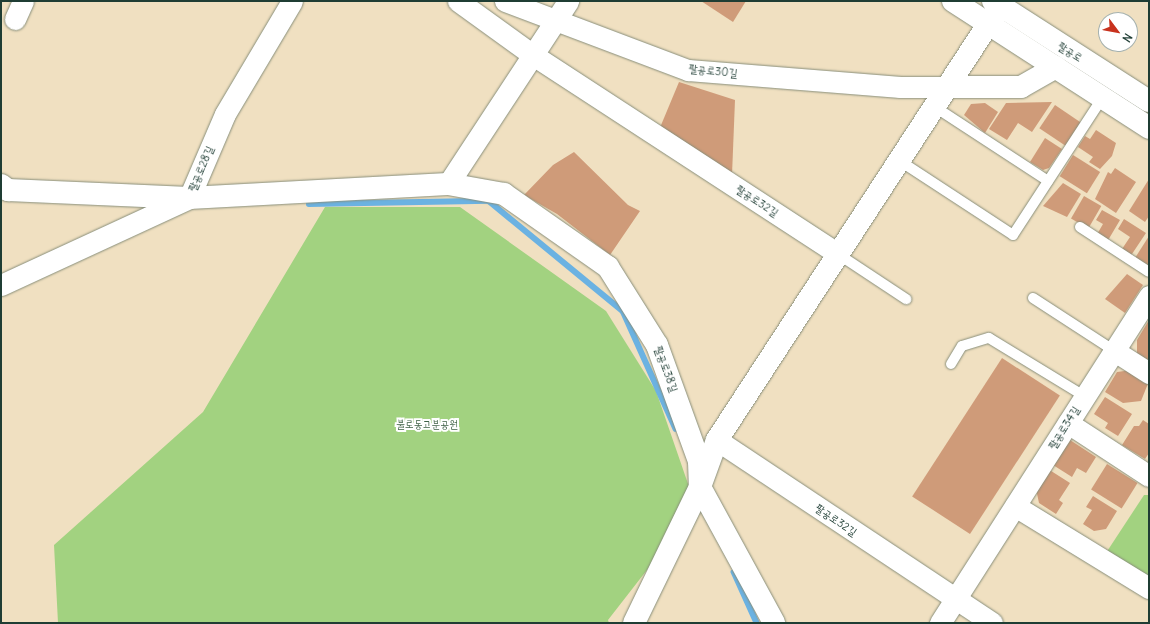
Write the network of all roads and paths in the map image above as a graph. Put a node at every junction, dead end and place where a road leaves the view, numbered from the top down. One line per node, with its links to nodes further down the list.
1 (292, 1): 20 (street, 팔공로28길)
2 (458, 1): 9 (street)
3 (505, 1): 7 (street, 팔공로30길)
4 (568, 1): 7 (street)
5 (953, 1): 8 (street, 팔공로)
6 (1004, 5): 8 (street); 13 (street, 팔공로)
7 (555, 21): 9 (street); 11 (street, 팔공로30길)
8 (989, 25): 10 (street, 팔공로); 11 (street)
9 (533, 55): 18 (street); 22 (street, 팔공로32길)
10 (1056, 67): 11 (street); 12 (street, 팔공로)
11 (948, 87): 14 (street)
12 (1103, 97): 15 (street, 팔공로); 17 (lane)
13 (1149, 101)
14 (935, 107): 16 (street); 17 (lane)
15 (1149, 128)
16 (900, 161): 17 (lane); 22 (street)
17 (1048, 181)
18 (448, 184): 20 (street, 팔공로38길); 35 (street, 팔공로38길)
19 (1, 185): 20 (street, 팔공로38길)
20 (189, 198): 24 (street, 팔공로28길)
21 (1080, 227): 23 (lane)
22 (838, 254): 27 (lane); 33 (street)
23 (1149, 272)
24 (1, 285)
25 (1149, 296): 28 (street, 팔공로34길)
26 (1033, 298): 28 (lane)
27 (906, 299)
28 (1114, 350): 30 (street); 31 (street, 팔공로34길)
29 (952, 364): 31 (lane)
30 (1149, 373)
31 (1084, 396): 32 (street, 팔공로34길)
32 (1068, 423): 34 (street); 36 (street, 팔공로34길)
33 (717, 440): 35 (street); 38 (street, 팔공로32길)
34 (1148, 475)
35 (700, 487): 39 (street); 40 (street, 팔공로38길)
36 (1014, 506): 37 (street); 38 (street, 팔공로34길)
37 (1149, 588)
38 (956, 599): 41 (street, 팔공로34길); 42 (street)
39 (634, 623)
40 (774, 623)
41 (940, 623)
42 (992, 623)

